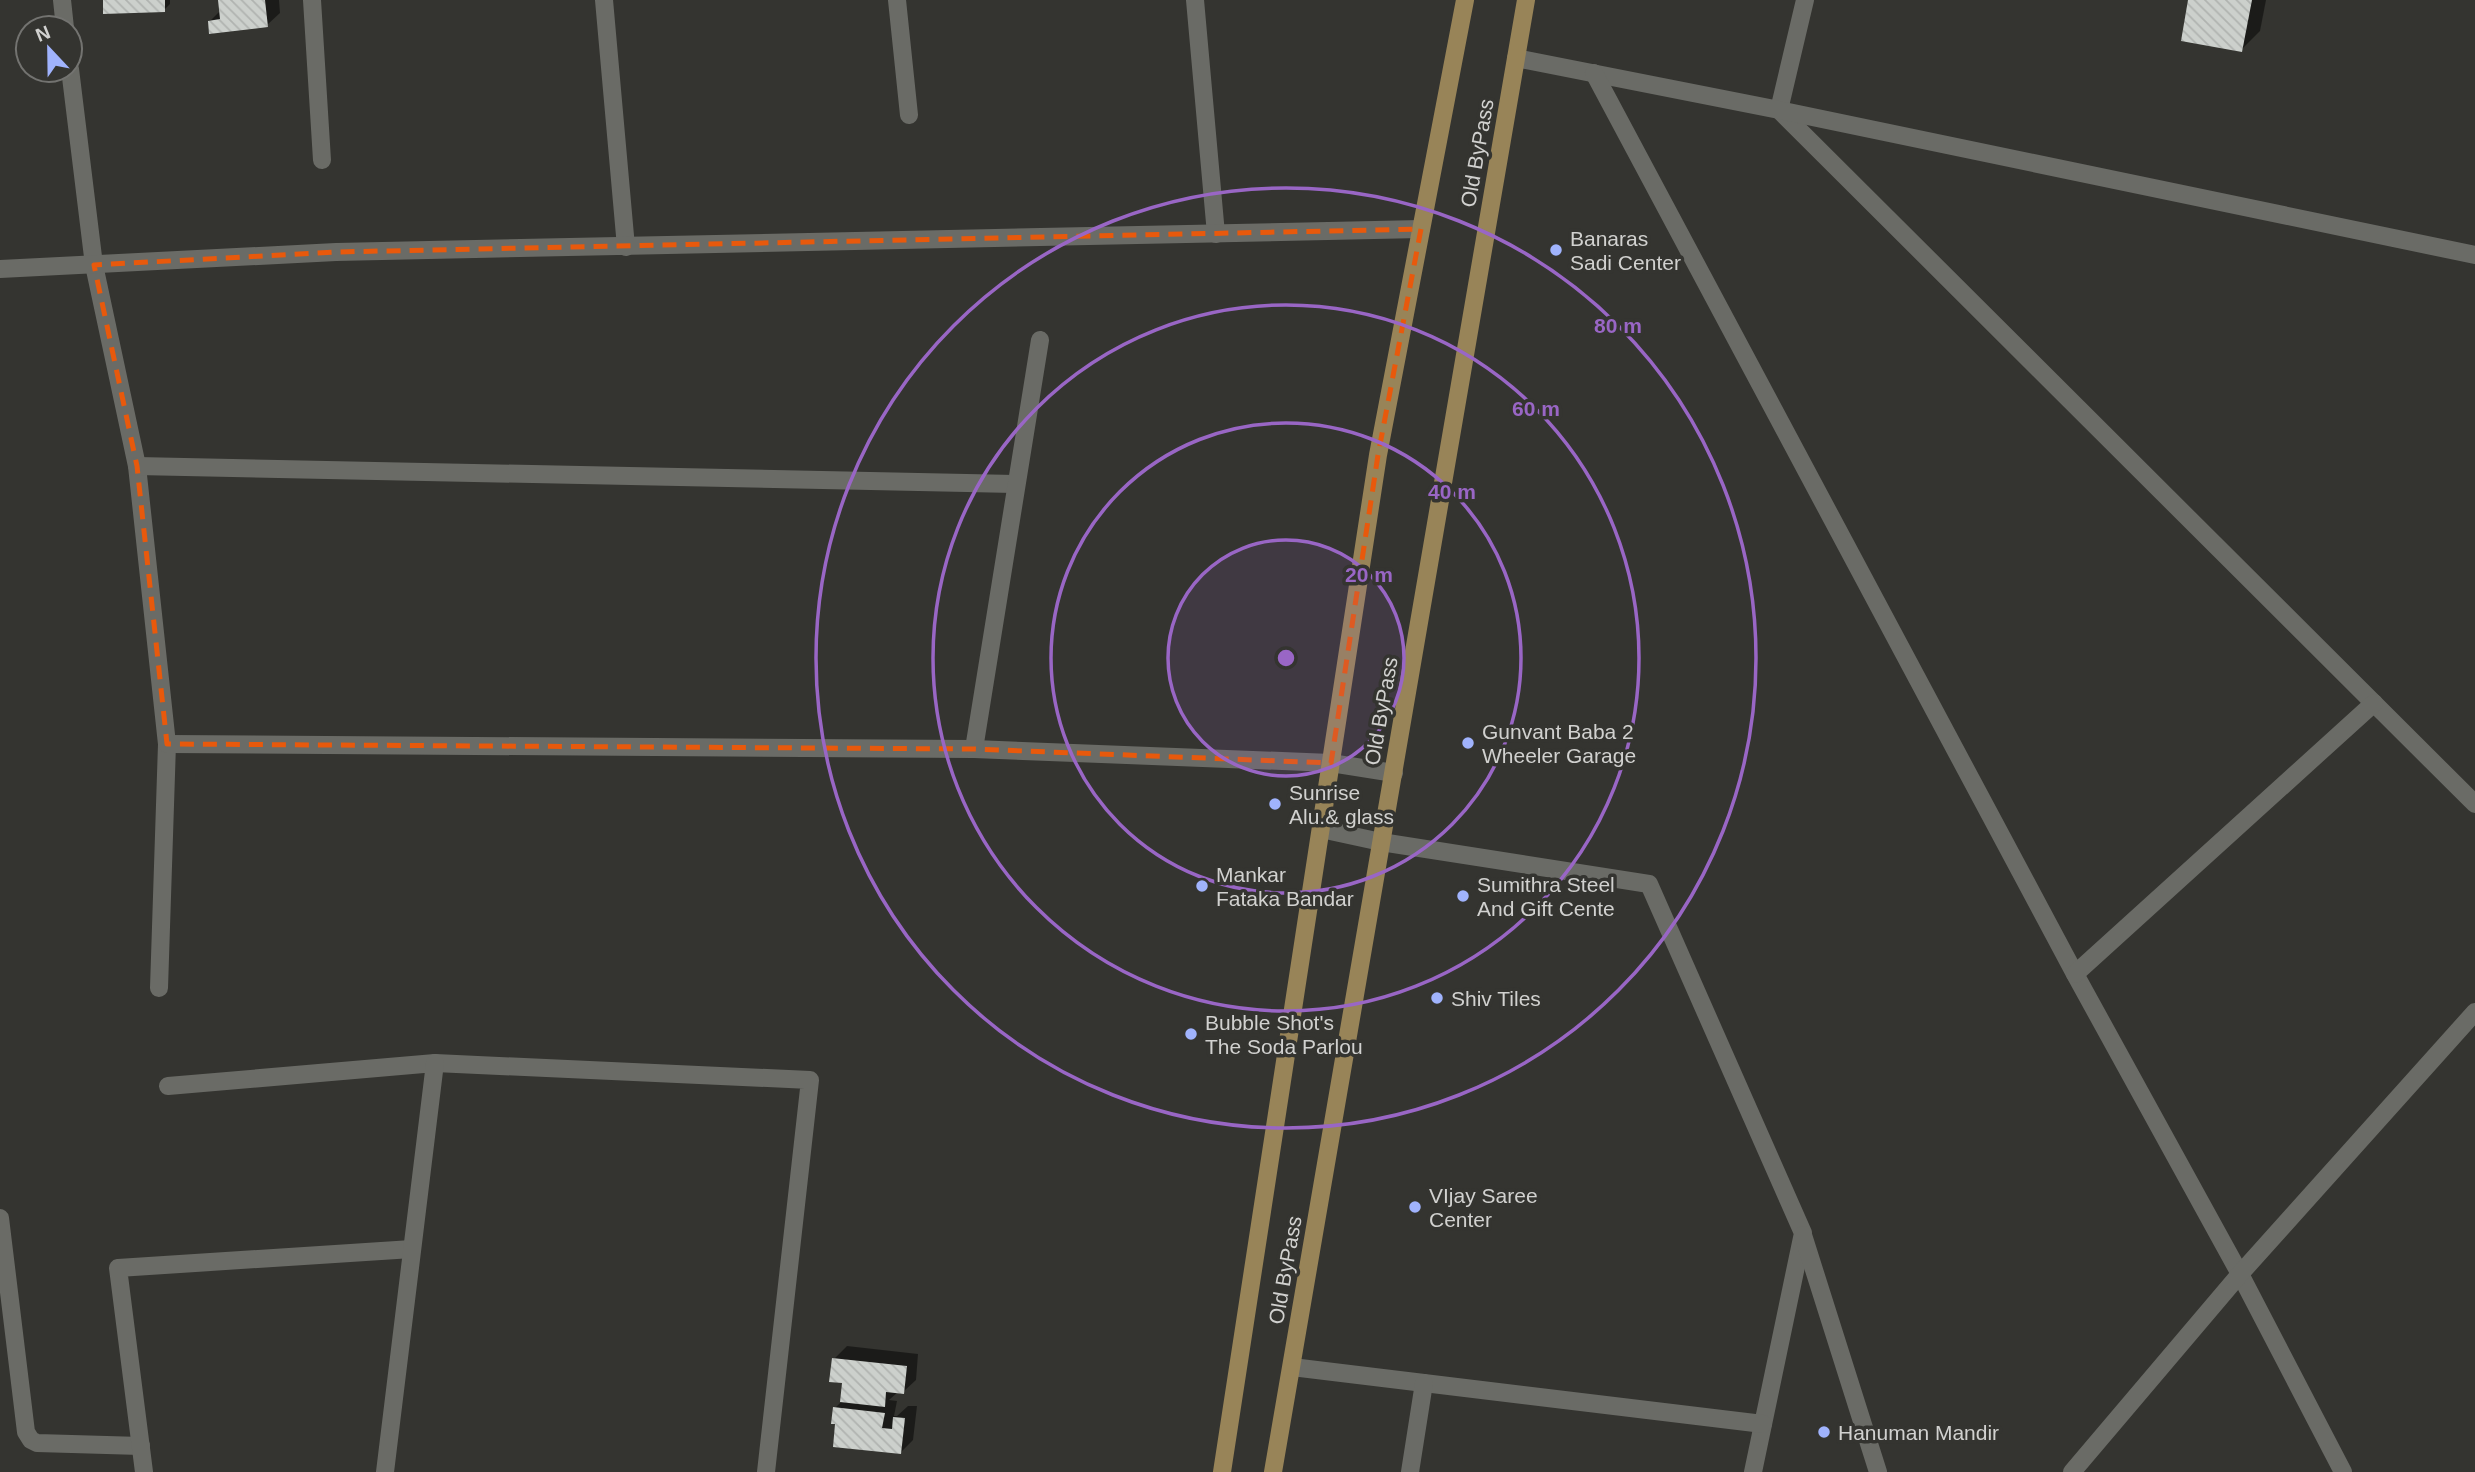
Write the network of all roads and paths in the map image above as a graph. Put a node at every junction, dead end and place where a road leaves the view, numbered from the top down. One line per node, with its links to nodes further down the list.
1 (312, 0): 13 (street)
2 (604, 0): 16 (street)
3 (897, 0): 12 (street)
4 (1195, 0): 15 (street)
5 (1465, 0): 14 (main road, Old ByPass)
6 (1526, 0): 8 (main road, Old ByPass)
7 (1805, 0): 11 (street)
8 (1516, 58): 9 (street); 27 (main road, Old ByPass)
9 (1594, 73): 11 (street); 31 (street)
10 (72, 84): 18 (street)
11 (1779, 110): 17 (street); 23 (street)
12 (909, 115)
13 (322, 160)
14 (1421, 229): 15 (street); 26 (main road, Old ByPass)
15 (1216, 234): 16 (street)
16 (626, 247): 18 (street)
17 (2475, 255)
18 (94, 265): 19 (street); 21 (street)
19 (0, 269)
20 (1040, 340): 22 (street)
21 (137, 466): 22 (street); 24 (street)
22 (1015, 484): 25 (street)
23 (2374, 704): 28 (street); 31 (street)
24 (167, 744): 25 (street); 32 (street)
25 (974, 749): 26 (street)
26 (1331, 763): 27 (street); 29 (main road, Old ByPass)
27 (1394, 772): 30 (main road, Old ByPass)
28 (2475, 804)
29 (1321, 829): 30 (street); 47 (main road, Old ByPass)
30 (1381, 842): 37 (street); 40 (main road, Old ByPass)
31 (2075, 974): 39 (street)
32 (159, 988)
33 (2475, 1012): 39 (street)
34 (435, 1063): 35 (street); 38 (street); 46 (street)
35 (169, 1086)
36 (0, 1218): 43 (street)
37 (1803, 1233): 42 (street); 51 (street)
38 (412, 1249): 43 (street); 45 (street)
39 (2240, 1273): 52 (street); 53 (street)
40 (1292, 1367): 41 (street); 48 (main road, Old ByPass)
41 (1424, 1383): 42 (street); 49 (street)
42 (1763, 1424): 50 (street)
43 (141, 1446): 44 (street)
44 (144, 1472)
45 (385, 1472)
46 (766, 1472)
47 (1222, 1472)
48 (1273, 1472)
49 (1410, 1472)
50 (1753, 1472)
51 (1878, 1472)
52 (2072, 1472)
53 (2343, 1472)

